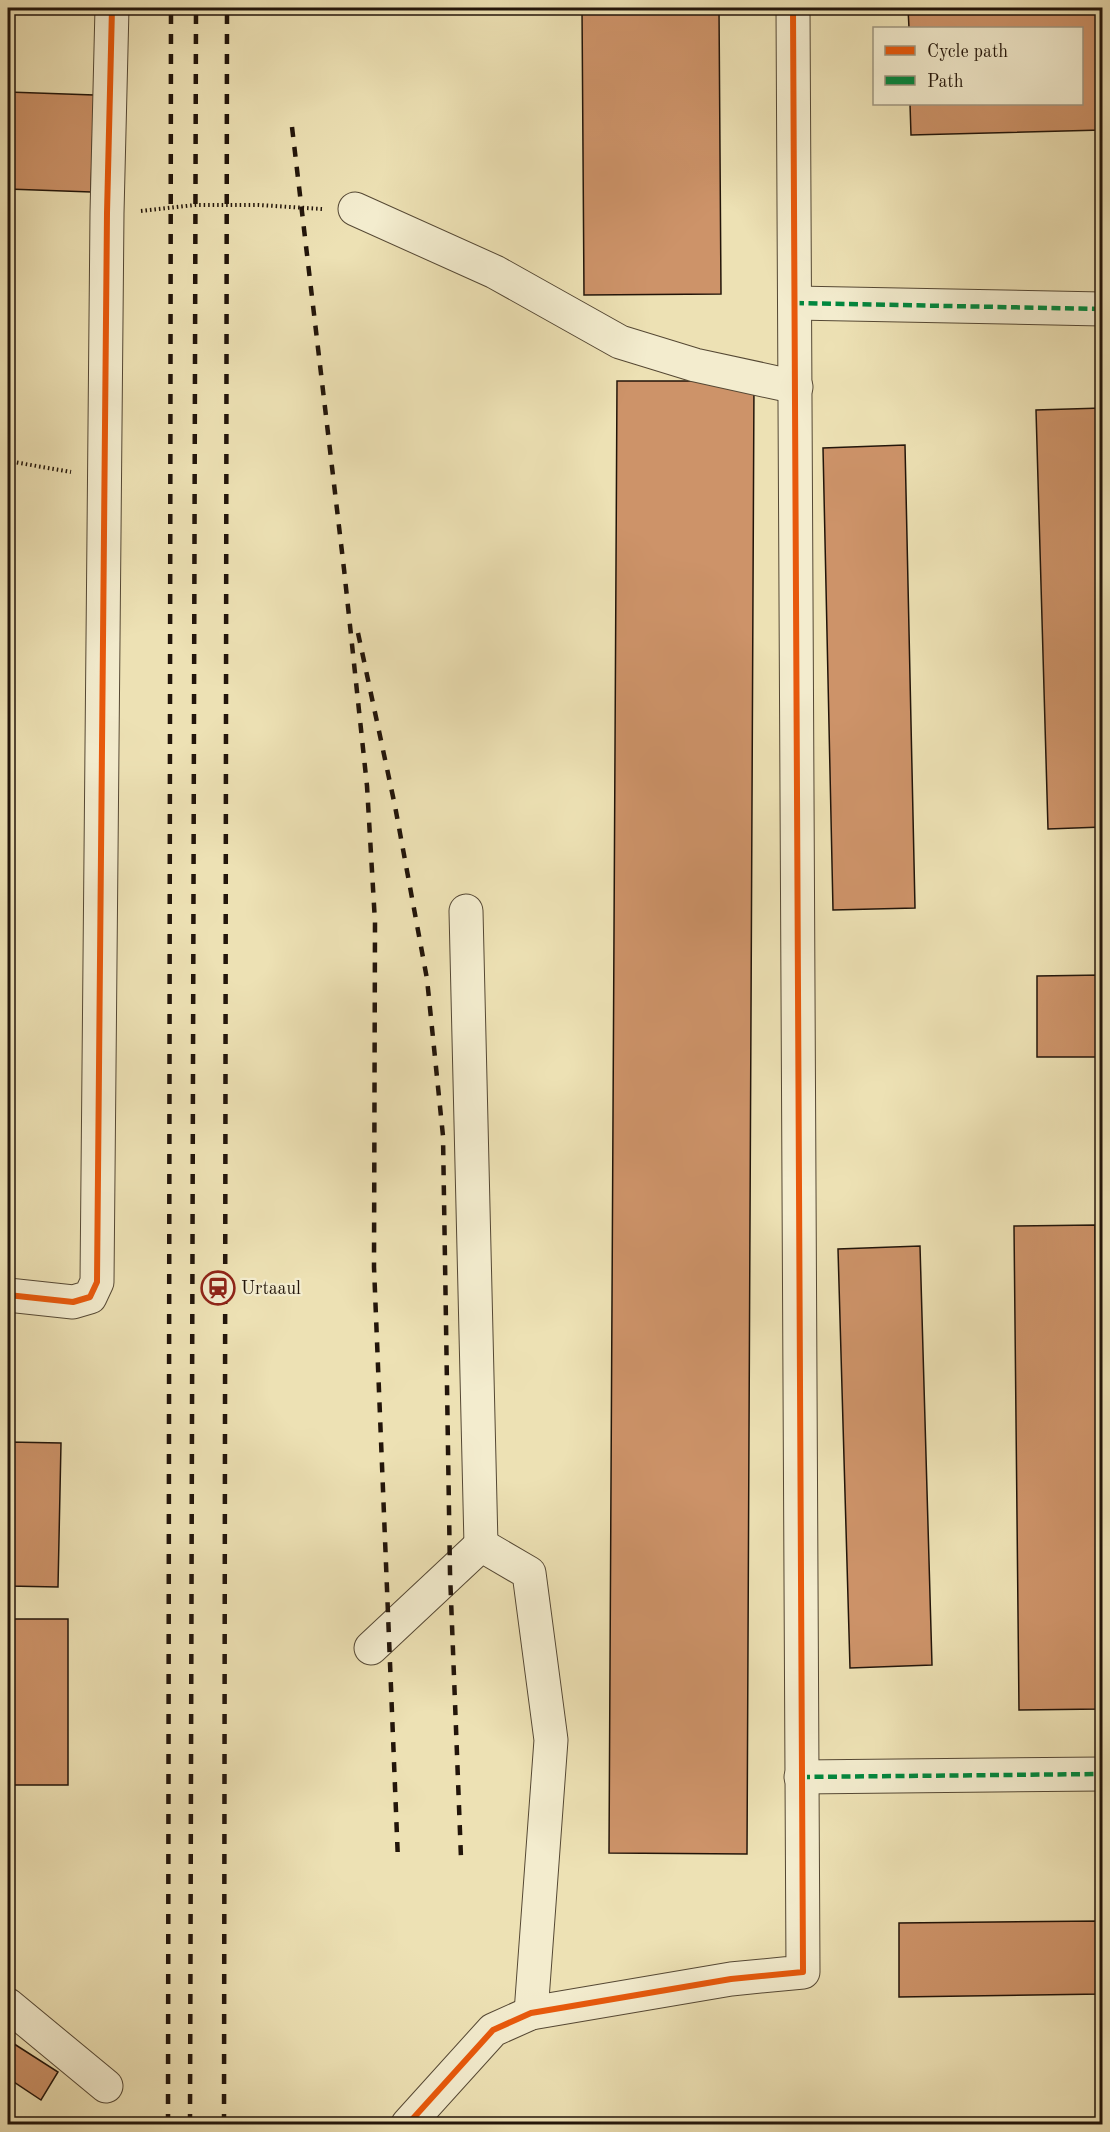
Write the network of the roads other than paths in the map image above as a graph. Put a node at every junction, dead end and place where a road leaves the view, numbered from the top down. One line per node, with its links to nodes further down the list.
1 (112, 8): 8 (street)
2 (794, 8): 4 (street)
3 (356, 209): 6 (street)
4 (795, 303): 5 (street); 6 (street)
5 (1102, 309)
6 (796, 387): 12 (street)
7 (466, 911): 9 (street)
8 (8, 1295)
9 (481, 1545): 10 (street); 14 (street)
10 (371, 1648)
11 (1102, 1774): 12 (street)
12 (801, 1777): 14 (street)
13 (8, 2005): 15 (street)
14 (531, 2013): 16 (street)
15 (105, 2086)
16 (408, 2124)

